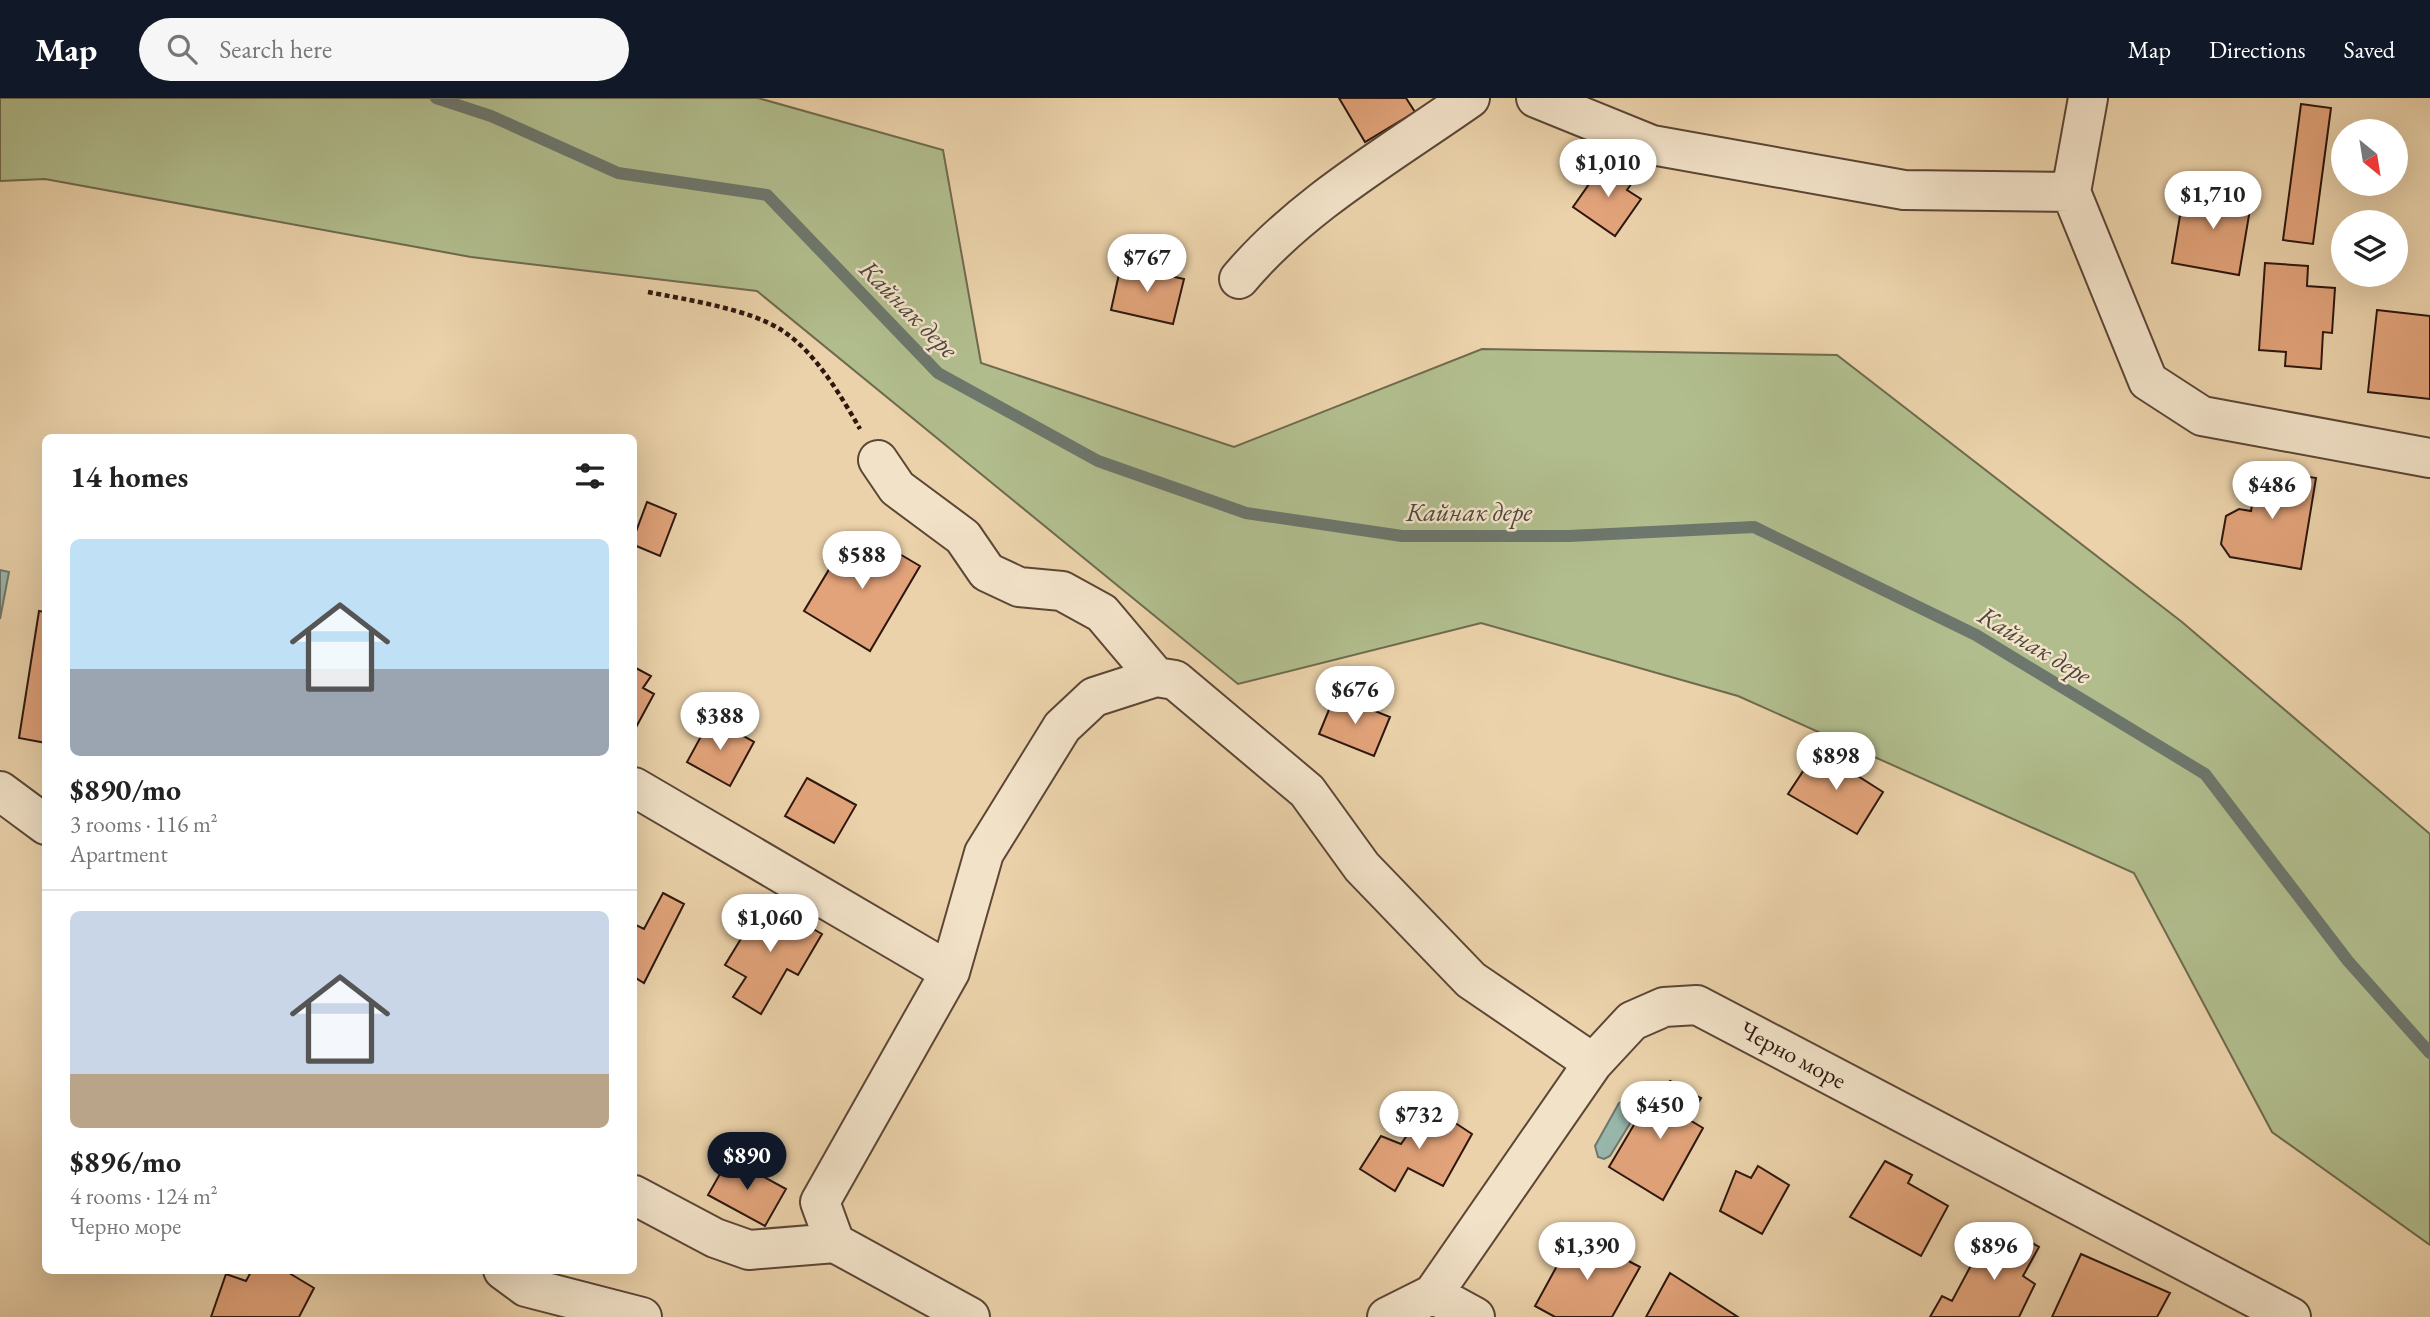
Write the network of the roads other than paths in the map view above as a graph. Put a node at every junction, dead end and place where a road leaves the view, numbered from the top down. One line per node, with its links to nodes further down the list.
1 (1470, 98): 5 (street)
2 (1536, 98): 4 (street)
3 (2088, 98): 4 (street)
4 (2071, 192): 6 (street)
5 (1239, 279)
6 (2430, 458)
7 (878, 460): 8 (street)
8 (1156, 677): 12 (street); 13 (street)
9 (637, 789): 12 (street)
10 (0, 792): 11 (street)
11 (42, 822)
12 (950, 972): 15 (street)
13 (1593, 1063): 17 (street, Черно море); 22 (street, Черно море)
14 (637, 1197): 15 (street)
15 (835, 1243): 20 (street)
16 (508, 1274): 19 (street)
17 (1433, 1294): 18 (street); 21 (street)
18 (1469, 1315)
19 (642, 1317)
20 (970, 1317)
21 (1387, 1317)
22 (2291, 1317)

